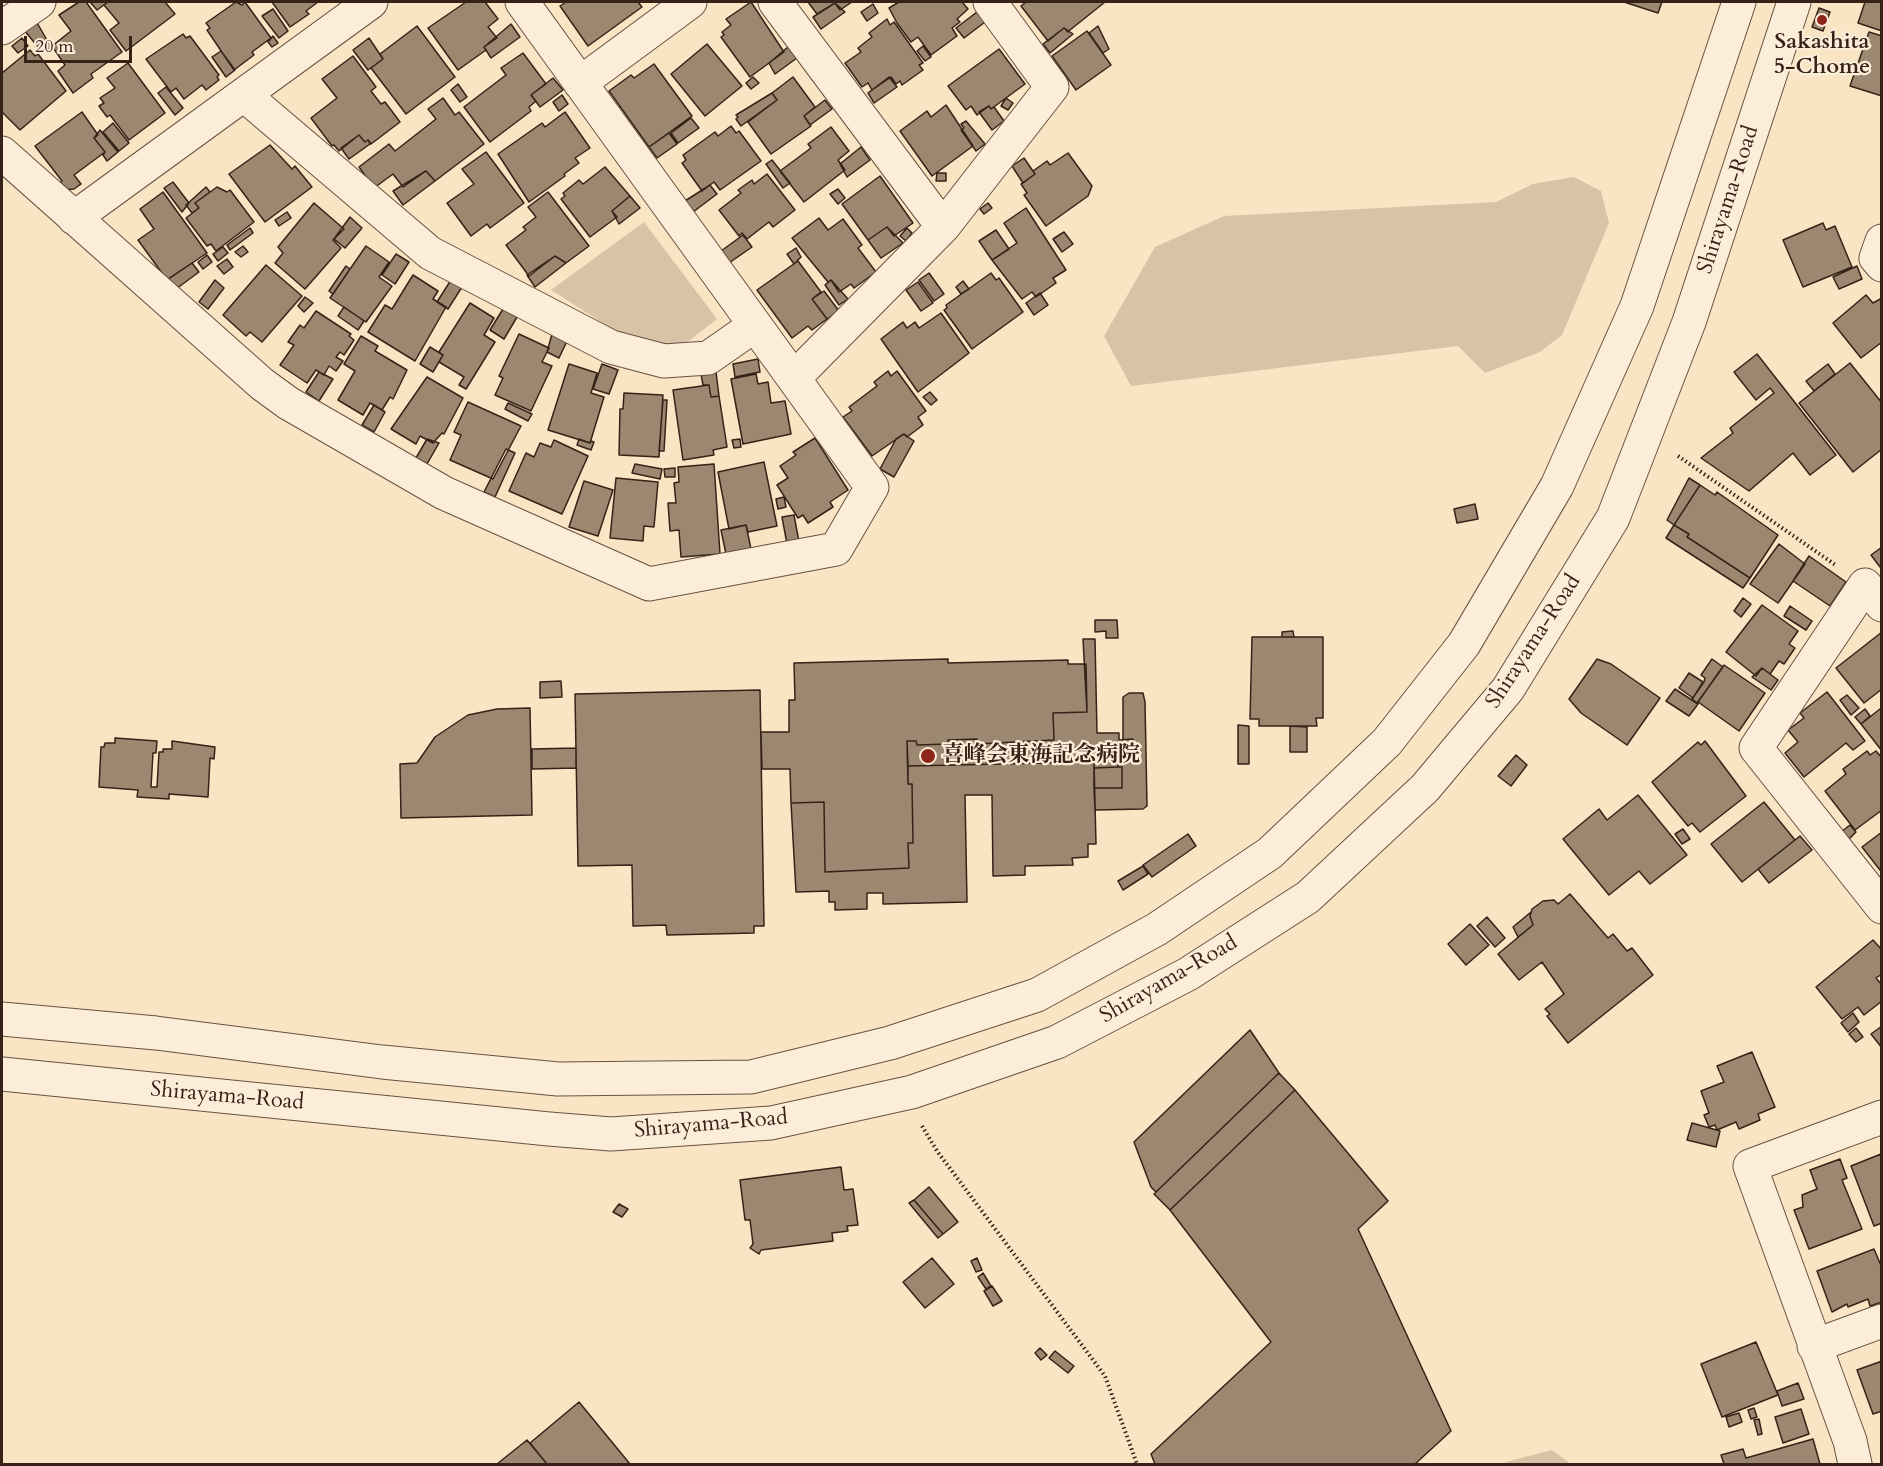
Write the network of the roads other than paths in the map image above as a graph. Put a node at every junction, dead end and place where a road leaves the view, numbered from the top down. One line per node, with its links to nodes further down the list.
1 (39, 2): 9 (street)
2 (371, 2): 11 (street)
3 (522, 2): 10 (street)
4 (690, 2): 10 (street)
5 (775, 2): 14 (street)
6 (990, 2): 14 (street)
7 (1739, 2): 21 (street, Shirayama-Road)
8 (1794, 2): 22 (street, Shirayama-Road)
9 (2, 28)
10 (580, 83): 17 (street)
11 (244, 95): 13 (street); 17 (street)
12 (2, 153): 13 (street)
13 (74, 218): 18 (street)
14 (943, 227): 18 (street)
15 (1881, 241): 16 (street)
16 (1881, 265)
17 (754, 326): 18 (street)
18 (794, 378)
19 (1873, 595): 20 (street)
20 (1881, 907)
21 (2, 1019)
22 (2, 1074)
23 (1881, 1117): 25 (street)
24 (1881, 1322): 25 (street)
25 (1814, 1346): 26 (street)
26 (1855, 1464)

